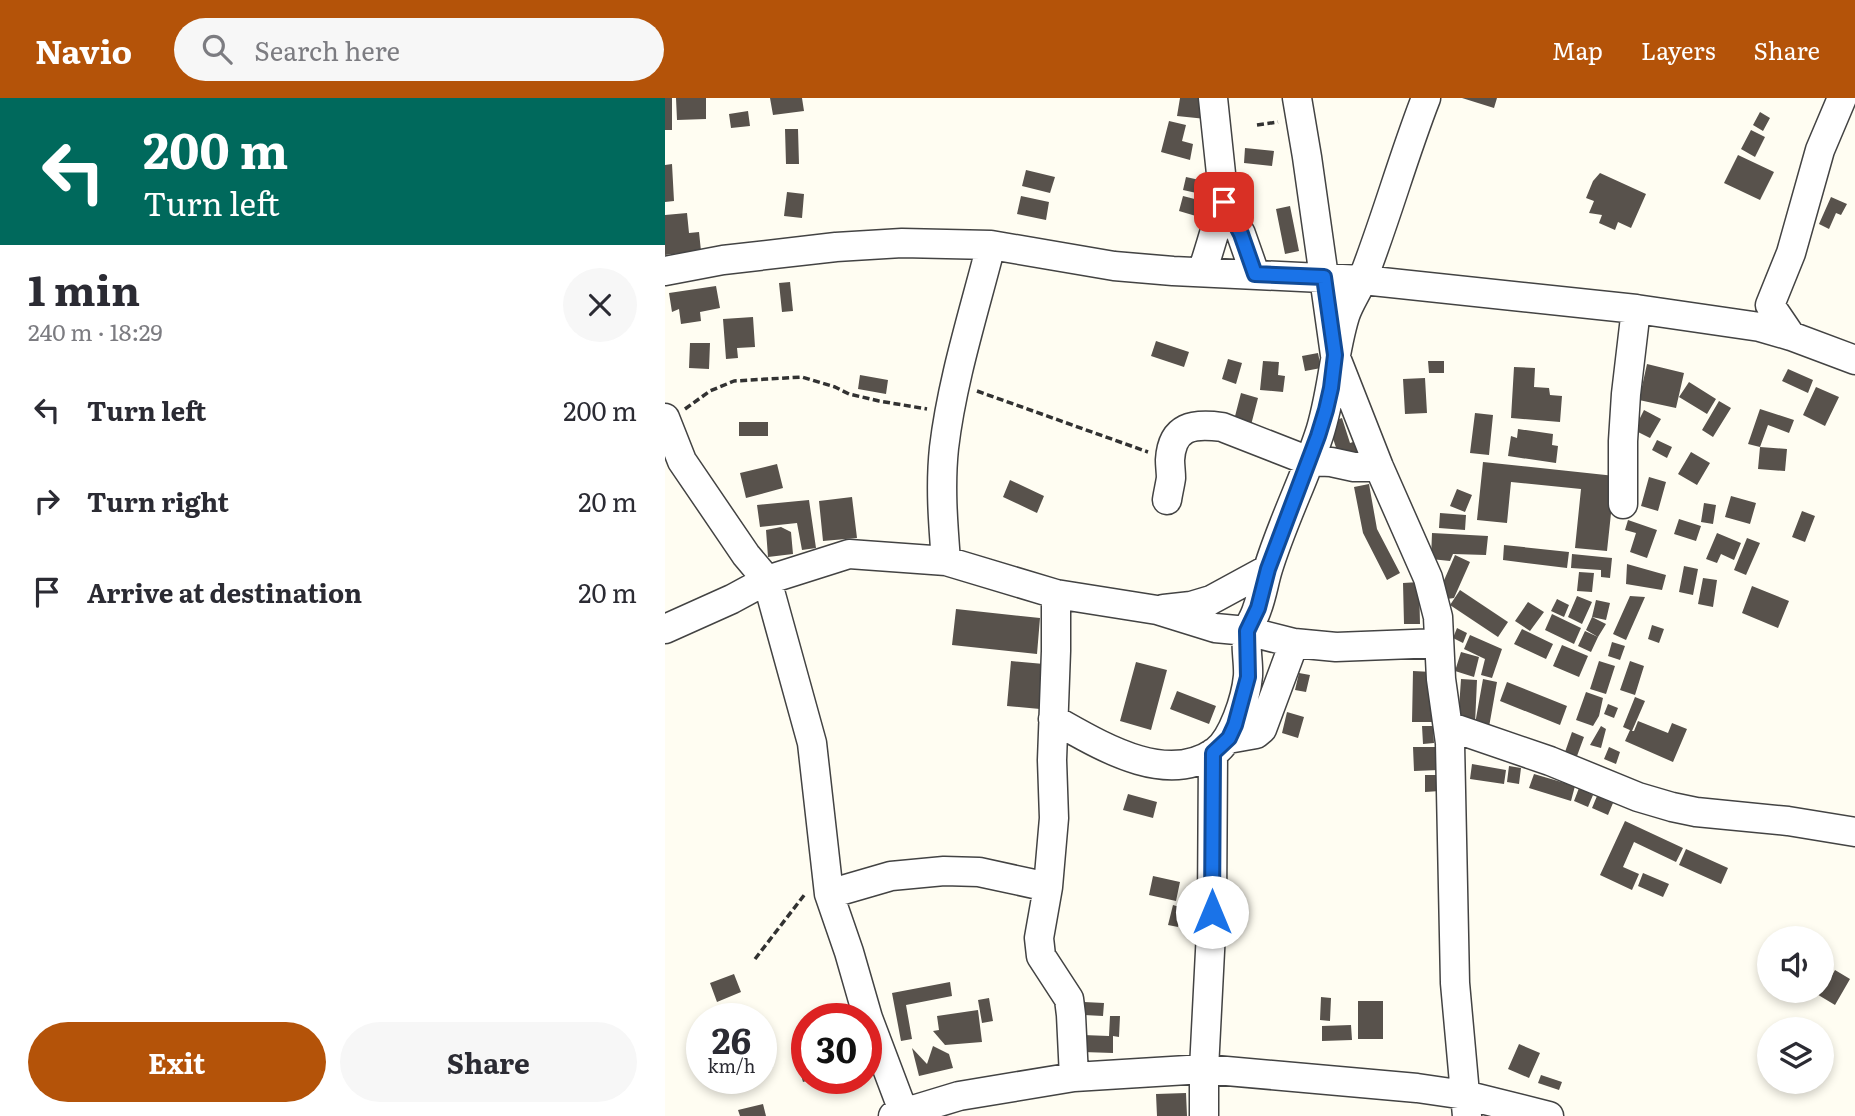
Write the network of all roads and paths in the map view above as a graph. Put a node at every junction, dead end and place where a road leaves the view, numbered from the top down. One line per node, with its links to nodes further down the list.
1 (1213, 98): 5 (street)
2 (1297, 98): 10 (street)
3 (1426, 98): 11 (street)
4 (1842, 98): 12 (street)
5 (1224, 202): 8 (street); 9 (street)
6 (991, 245): 7 (street); 8 (street); 18 (street)
7 (665, 271)
8 (1202, 272): 9 (street)
9 (1255, 274): 10 (street)
10 (1324, 277): 11 (street); 16 (street)
11 (1363, 279): 13 (street); 16 (street)
12 (1770, 305): 14 (street); 15 (street)
13 (1636, 309): 14 (street); 24 (street)
14 (1730, 322): 15 (street)
15 (1791, 336): 17 (street)
16 (1335, 355): 21 (street); 22 (street)
17 (1855, 360)
18 (953, 399): 19 (path); 20 (path); 25 (street)
19 (665, 421): 27 (street)
20 (1170, 460): 21 (street); 23 (street)
21 (1309, 461): 22 (street); 26 (street)
22 (1379, 467): 33 (street)
23 (1167, 500)
24 (1623, 504)
25 (946, 561): 27 (street); 28 (street)
26 (1268, 569): 29 (street); 31 (street)
27 (767, 580): 30 (street); 38 (street)
28 (1056, 594): 29 (street); 34 (street)
29 (1157, 610): 31 (street)
30 (665, 629)
31 (1247, 631): 32 (street); 36 (street)
32 (1294, 643): 33 (street); 36 (street)
33 (1439, 643): 35 (street)
34 (1053, 719): 36 (street); 39 (street)
35 (1448, 726): 37 (street); 44 (street)
36 (1221, 746): 42 (street)
37 (1855, 832)
38 (827, 866): 40 (street); 41 (path)
39 (1048, 887): 40 (street); 43 (street)
40 (829, 894): 45 (street)
41 (755, 959)
42 (1204, 1069): 43 (street); 44 (street); 46 (street)
43 (1075, 1077): 45 (street)
44 (1466, 1105): 47 (street)
45 (900, 1115)
46 (1204, 1116)
47 (1549, 1116)

